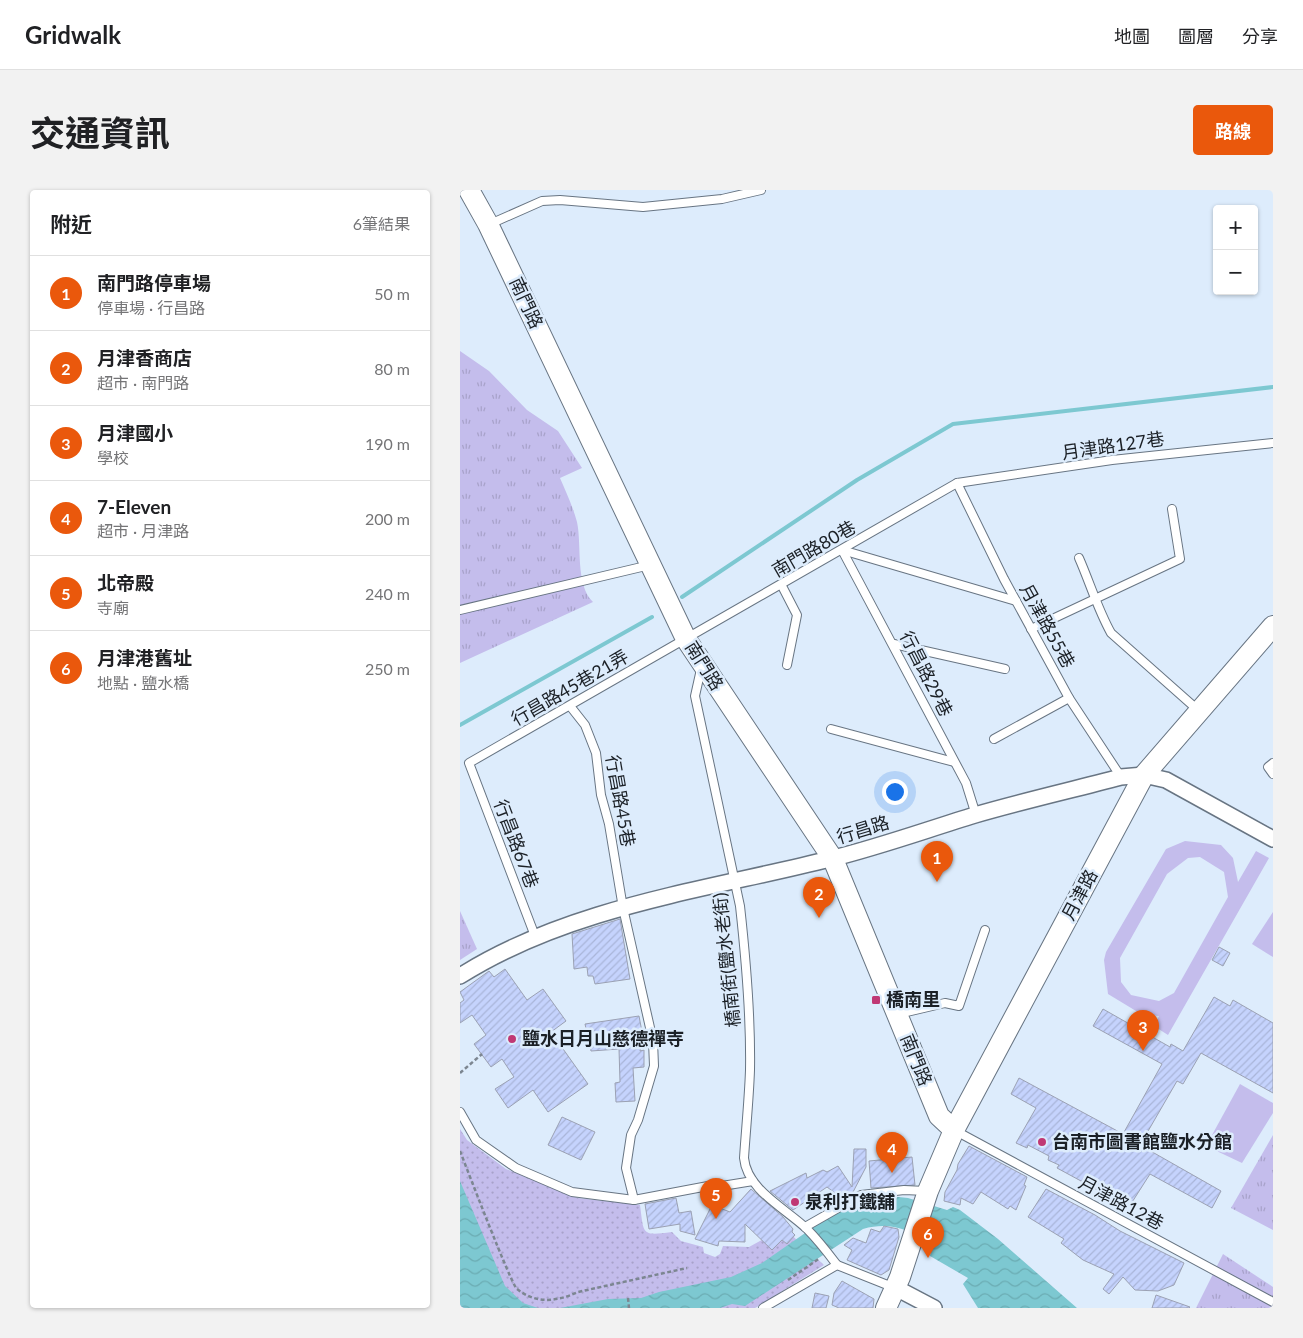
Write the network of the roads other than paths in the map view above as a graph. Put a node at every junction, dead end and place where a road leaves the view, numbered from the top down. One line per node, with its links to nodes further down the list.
1 (558, 190): 4 (lane)
2 (761, 190): 4 (lane)
3 (470, 196): 5 (street, 南門路)
4 (560, 200): 5 (lane)
5 (488, 224): 11 (street, 南門路)
6 (1273, 442): 7 (lane, 月津路127巷)
7 (957, 483): 9 (lane, 南門路80巷); 14 (lane, 月津路55巷)
8 (1172, 509): 13 (lane)
9 (842, 550): 12 (lane, 南門路80巷); 14 (lane); 19 (lane, 行昌路29巷)
10 (1079, 558): 13 (lane)
11 (652, 564): 15 (lane); 18 (street, 南門路)
12 (782, 586): 18 (lane, 南門路80巷); 20 (lane)
13 (1096, 598): 17 (lane); 25 (lane)
14 (1016, 601): 17 (lane, 月津路55巷)
15 (460, 610)
16 (1273, 626): 25 (street, 月津路)
17 (1031, 629): 23 (lane, 月津路55巷)
18 (686, 639): 21 (street, 南門路); 24 (lane, 行昌路45巷21弄)
19 (894, 644): 22 (lane); 28 (lane, 行昌路29巷)
20 (787, 665)
21 (702, 666): 36 (street, 南門路); 37 (lane, 橋南街(鹽水老街))
22 (1005, 669)
23 (1069, 698): 27 (lane); 33 (lane, 月津路55巷)
24 (570, 706): 29 (lane, 行昌路45巷21弄); 38 (lane, 行昌路45巷)
25 (1199, 712): 32 (street, 月津路)
26 (831, 729): 28 (lane)
27 (994, 739)
28 (954, 762): 34 (lane, 行昌路29巷)
29 (469, 763): 40 (lane, 行昌路67巷)
30 (1273, 763): 31 (lane)
31 (1273, 774)
32 (1144, 775): 33 (street, 行昌路); 35 (street, 行昌路); 44 (street, 月津路)
33 (1121, 777): 34 (street, 行昌路)
34 (976, 815): 36 (street, 行昌路)
35 (1273, 839)
36 (833, 859): 37 (street, 行昌路); 42 (street, 南門路)
37 (734, 882): 38 (street, 行昌路); 45 (lane, 橋南街(鹽水老街))
38 (623, 908): 40 (street, 行昌路); 47 (lane, 行昌路45巷)
39 (985, 930): 42 (lane)
40 (535, 936): 41 (street, 行昌路)
41 (460, 976)
42 (897, 1014): 44 (street, 南門路)
43 (460, 1112): 47 (lane)
44 (954, 1130): 46 (street, 月津路); 51 (lane, 月津路12巷)
45 (753, 1181): 47 (lane); 48 (lane, 橋南街(鹽水老街))
46 (928, 1191): 48 (lane); 50 (street, 月津路)
47 (634, 1200)
48 (806, 1228): 49 (lane, 橋南街(鹽水老街))
49 (837, 1265): 50 (lane); 52 (lane)
50 (898, 1283): 53 (street, 月津路); 54 (street)
51 (1273, 1302)
52 (763, 1308)
53 (886, 1308)
54 (934, 1308)

